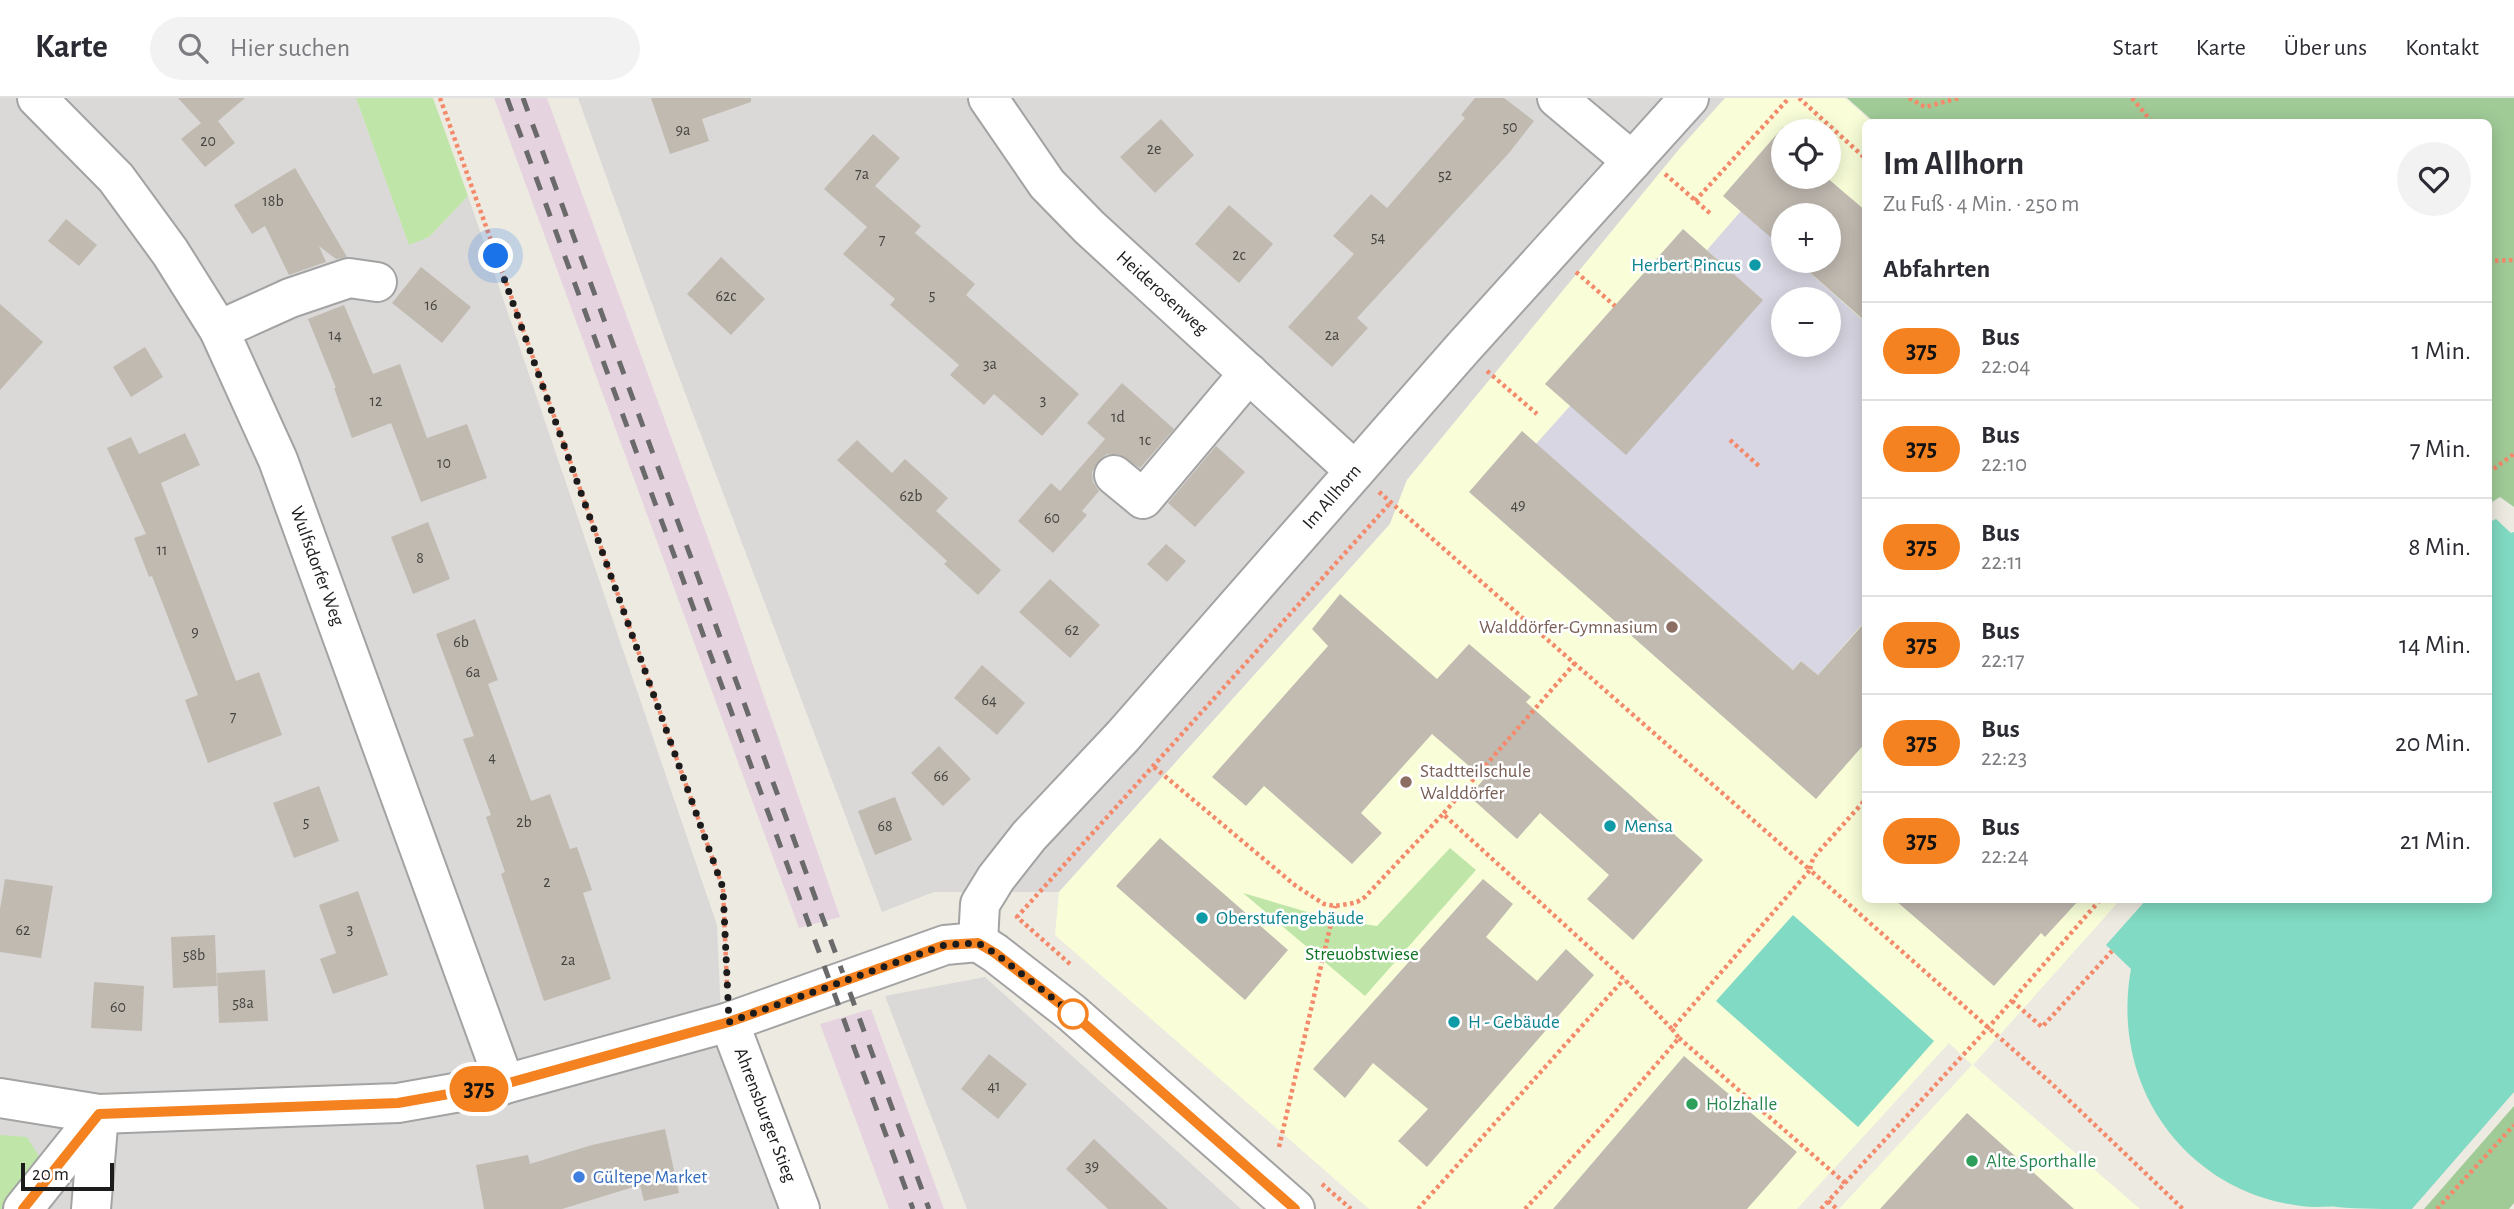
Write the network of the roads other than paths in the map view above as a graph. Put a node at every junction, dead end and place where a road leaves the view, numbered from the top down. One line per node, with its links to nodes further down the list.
1 (37, 98): 7 (street, Wulfsdorfer Weg)
2 (988, 98): 8 (street, Heiderosenweg)
3 (1557, 98): 5 (street)
4 (1689, 98): 5 (street, Im Allhorn)
5 (1632, 161): 9 (street, Im Allhorn)
6 (377, 282): 7 (street)
7 (219, 330): 13 (street, Wulfsdorfer Weg)
8 (1249, 373): 9 (street, Heiderosenweg); 10 (street)
9 (1355, 471): 11 (street, Im Allhorn)
10 (1114, 475)
11 (978, 943): 12 (street); 16 (street)
12 (729, 1022): 13 (street); 19 (street, Ahrensburger Stieg)
13 (505, 1084): 15 (street)
14 (0, 1098): 15 (street)
15 (99, 1114): 17 (street); 18 (street)
16 (1308, 1196)
17 (23, 1209)
18 (91, 1209)
19 (800, 1209)

